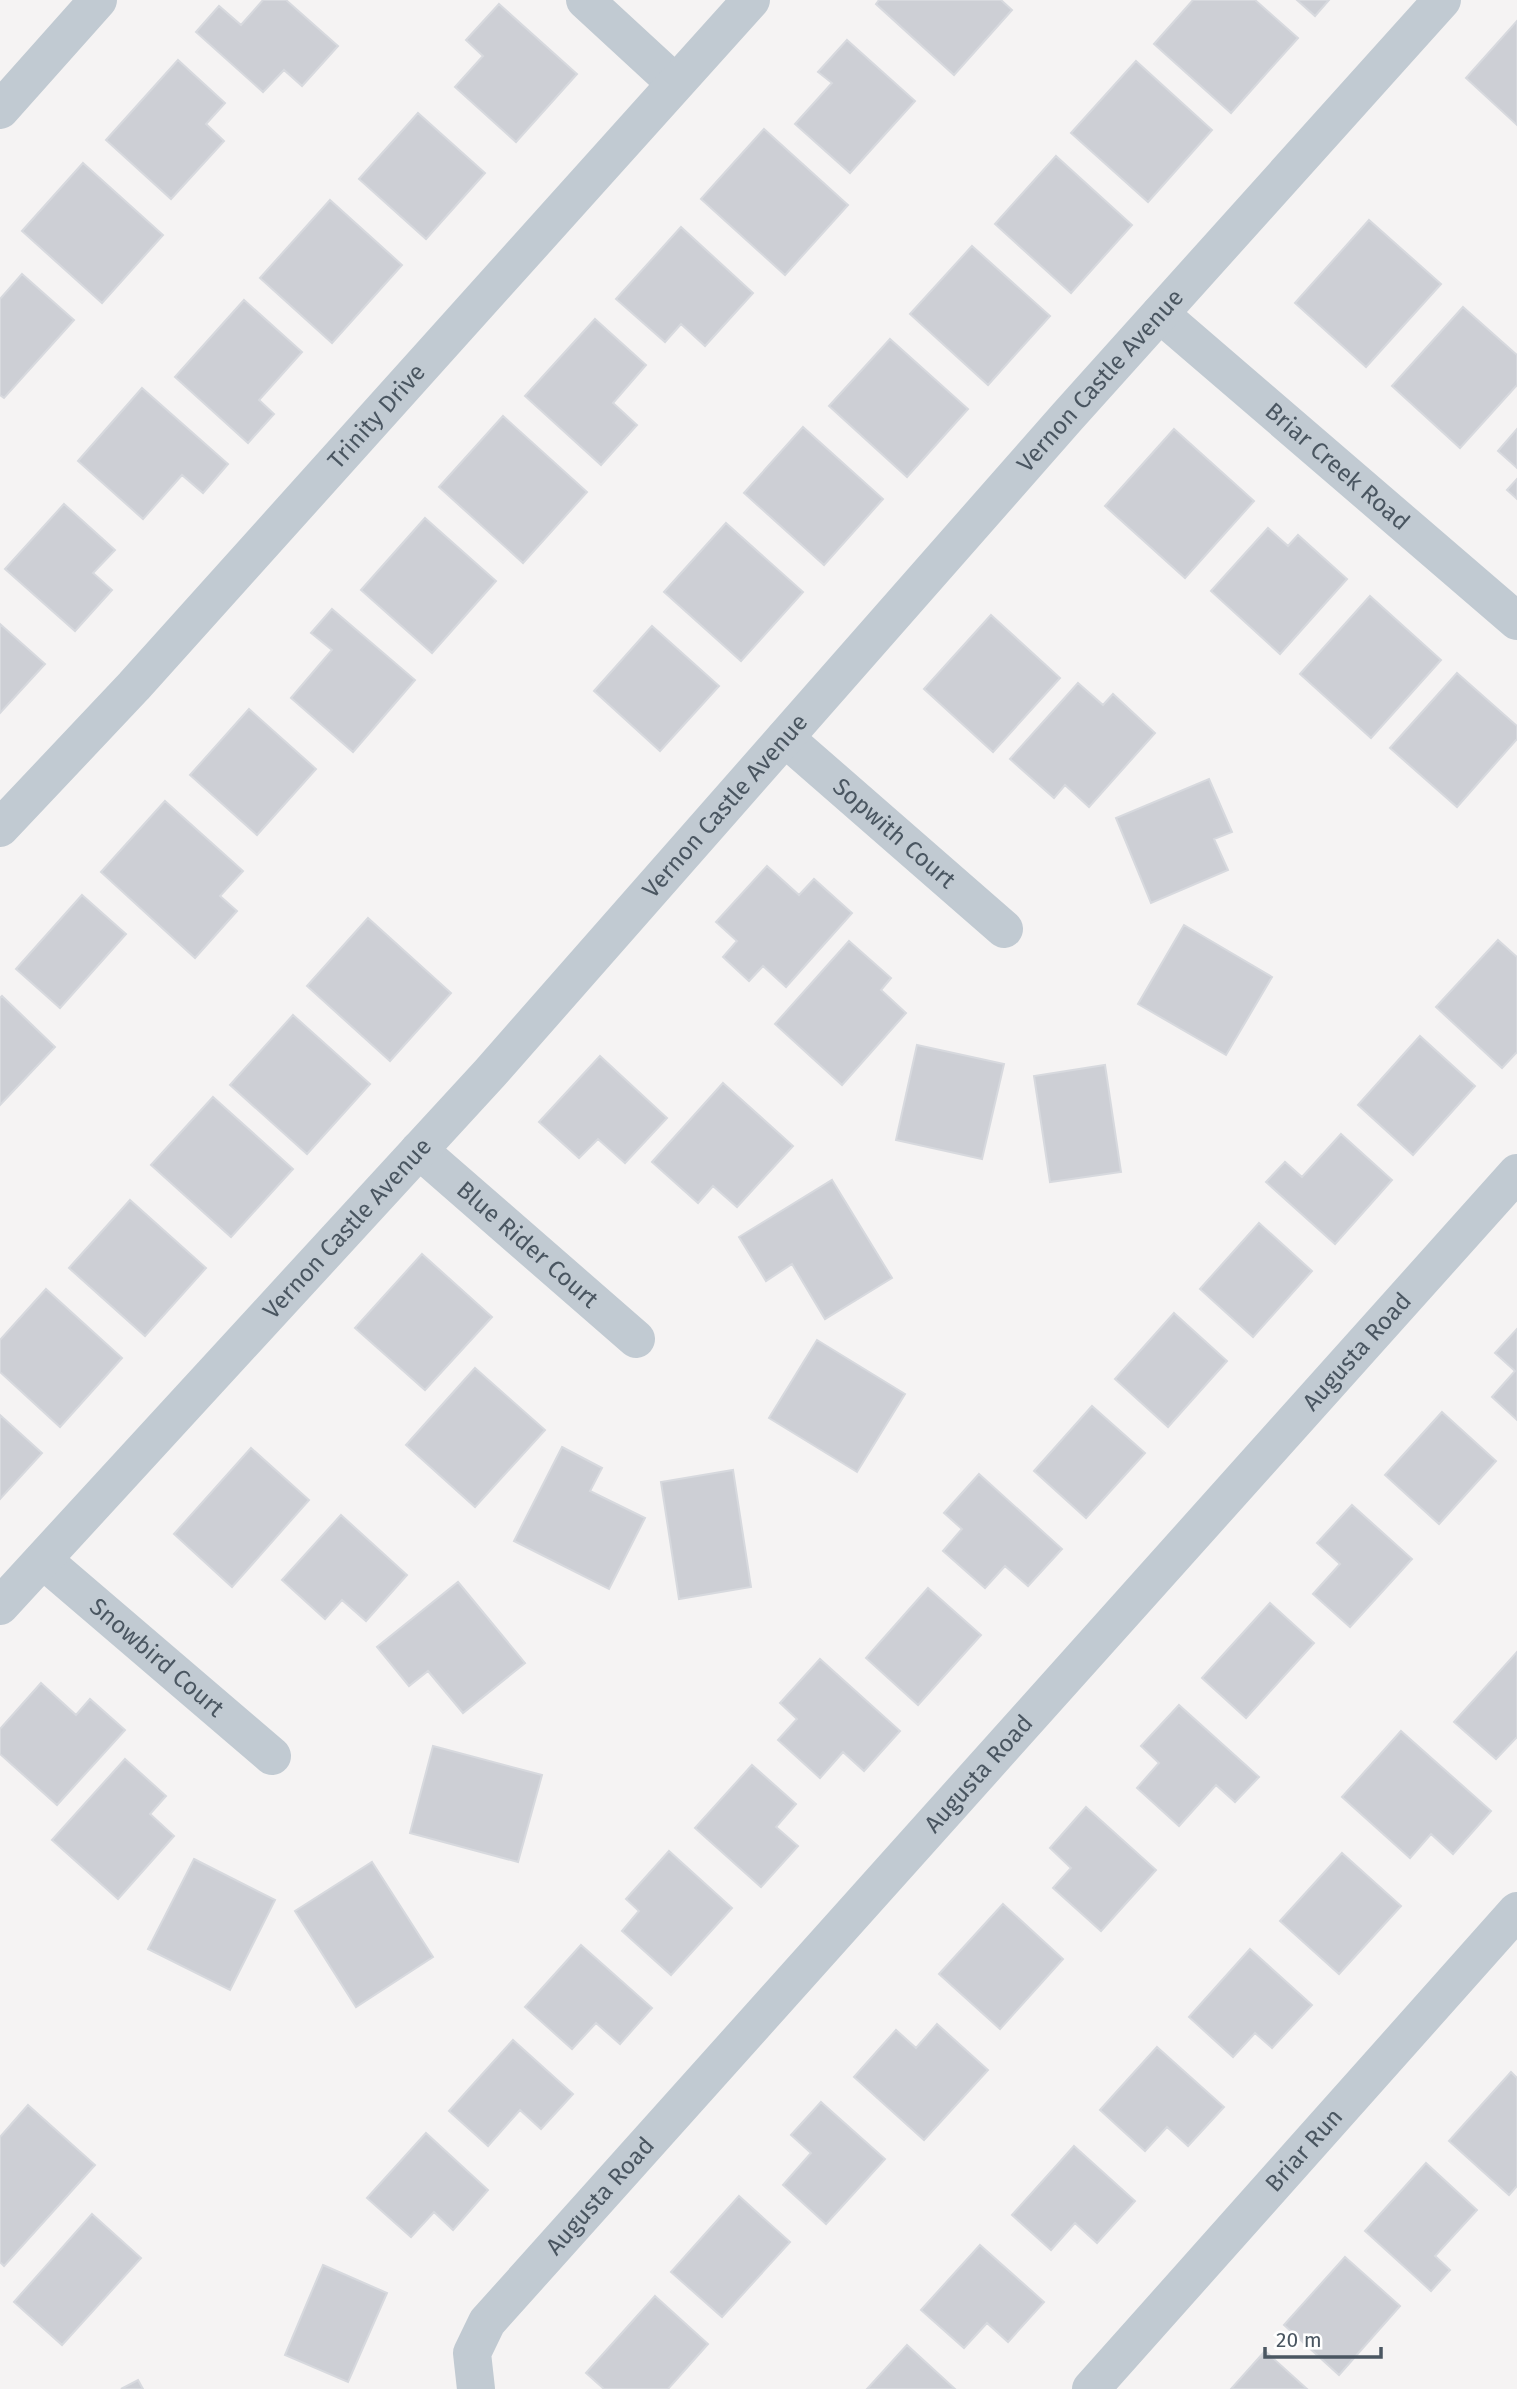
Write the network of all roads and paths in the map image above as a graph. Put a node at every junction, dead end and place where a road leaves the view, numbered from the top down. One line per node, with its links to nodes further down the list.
1 (98, 0): 6 (street)
2 (585, 0): 5 (street)
3 (751, 0): 5 (street, Trinity Drive)
4 (1442, 0): 7 (street, Vernon Castle Avenue)
5 (675, 83): 10 (street, Trinity Drive)
6 (0, 110)
7 (1160, 314): 8 (street, Briar Creek Road); 9 (street, Vernon Castle Avenue)
8 (1517, 621)
9 (785, 738): 11 (street, Sopwith Court); 12 (street, Vernon Castle Avenue)
10 (0, 828)
11 (1004, 929)
12 (419, 1150): 14 (street, Blue Rider Court); 15 (street, Vernon Castle Avenue)
13 (1517, 1173): 19 (street, Augusta Road)
14 (636, 1339)
15 (43, 1560): 16 (street, Vernon Castle Avenue); 17 (street, Snowbird Court)
16 (0, 1606)
17 (272, 1756)
18 (1517, 1911): 20 (street, Briar Run)
19 (476, 2389)
20 (1091, 2389)

